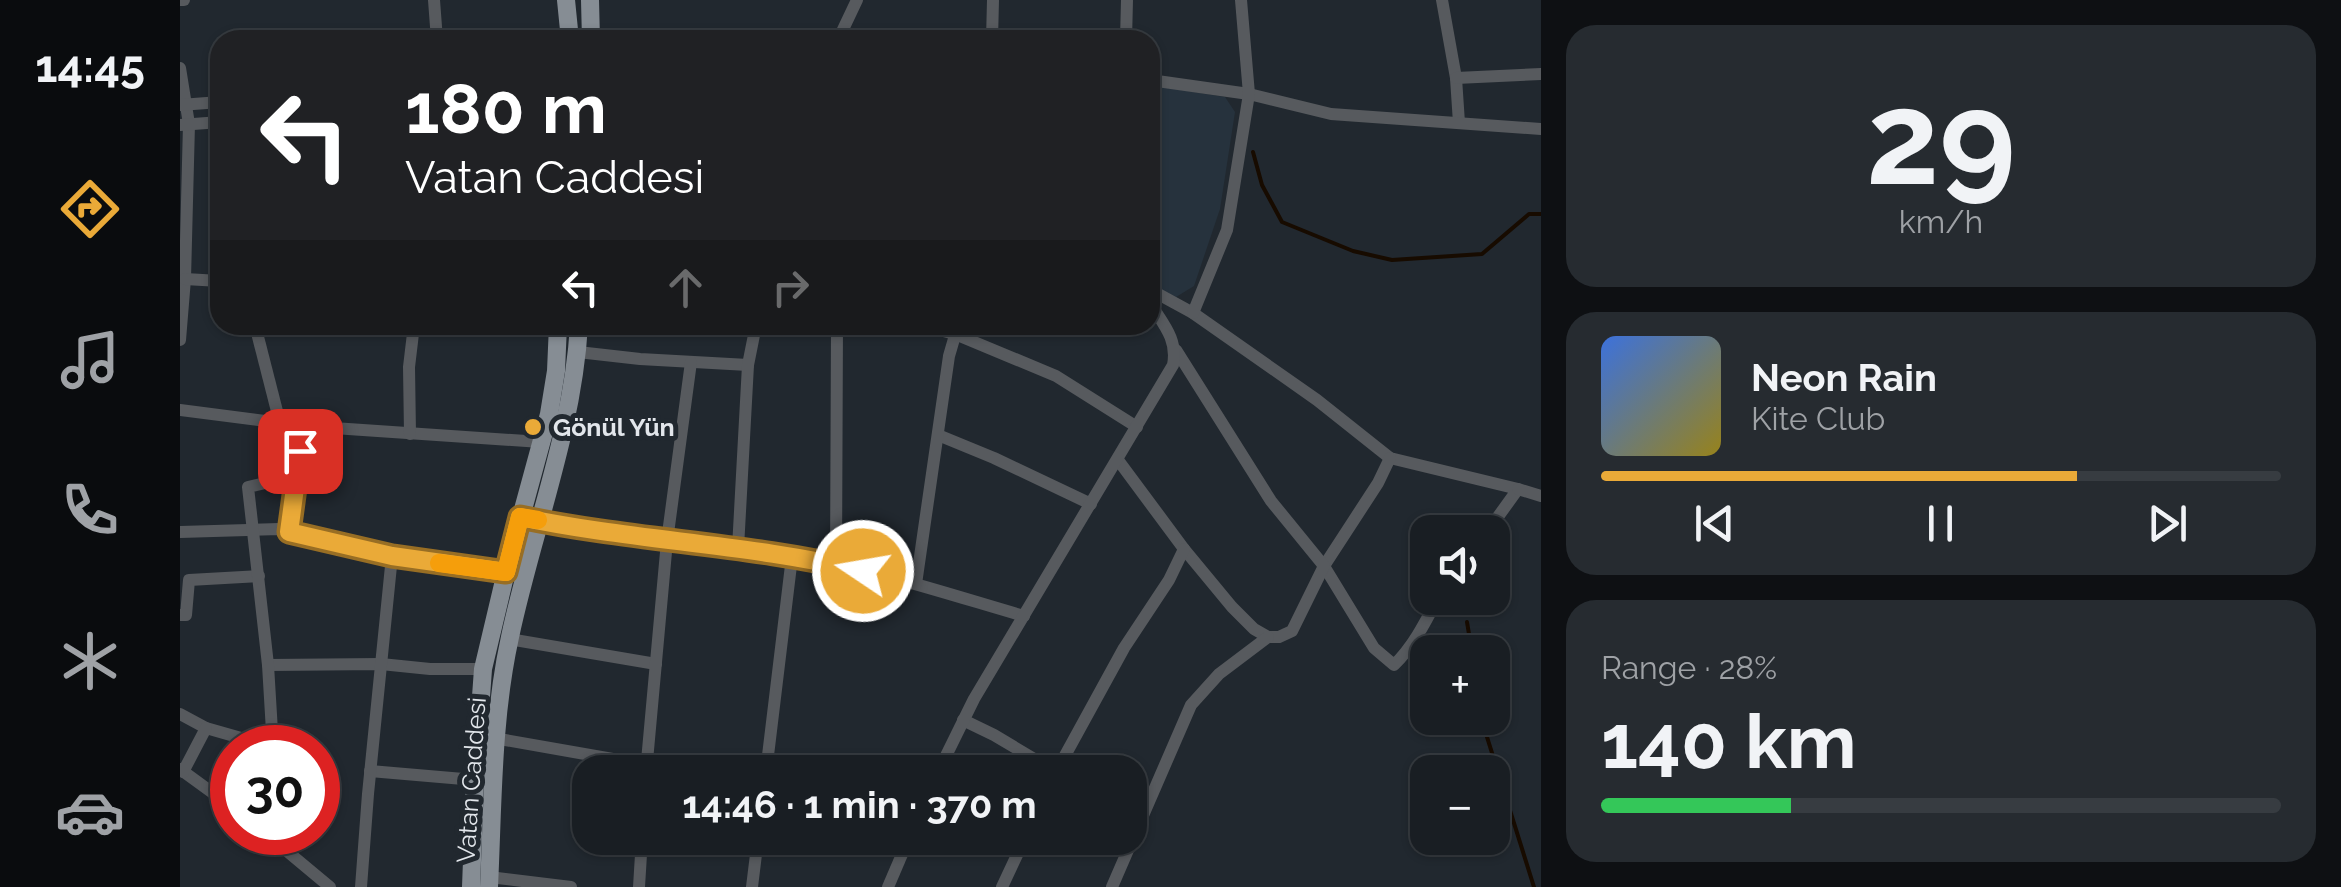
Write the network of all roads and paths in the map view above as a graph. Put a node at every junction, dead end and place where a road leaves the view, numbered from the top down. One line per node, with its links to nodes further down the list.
1 (434, 0): 9 (street)
2 (566, 0): 10 (main road)
3 (590, 0): 11 (main road)
4 (857, 0): 12 (street)
5 (993, 0): 13 (street)
6 (1128, 0): 14 (street)
7 (1241, 0): 19 (street)
8 (1442, 0): 17 (street)
9 (436, 30)
10 (569, 30)
11 (591, 30)
12 (843, 30)
13 (992, 30)
14 (1126, 30)
15 (180, 68): 21 (street)
16 (1541, 74): 17 (street)
17 (1456, 78): 23 (street)
18 (1160, 81): 19 (street)
19 (1249, 94): 23 (street); 30 (street)
20 (210, 103): 21 (street)
21 (182, 104): 24 (street)
22 (210, 123): 24 (street)
23 (1459, 123): 25 (street)
24 (184, 124): 26 (street)
25 (1541, 129)
26 (183, 250): 27 (street)
27 (185, 279): 28 (street); 40 (street)
28 (210, 280)
29 (1160, 295): 30 (street)
30 (1192, 313): 52 (street)
31 (1160, 319): 41 (street)
32 (257, 335): 46 (street)
33 (413, 335): 49 (street)
34 (557, 335): 51 (main road, Vatan Caddesi)
35 (579, 335): 42 (main road, Vatan Caddesi)
36 (754, 335): 44 (street)
37 (837, 335): 68 (street)
38 (955, 335): 50 (street)
39 (968, 335): 48 (street)
40 (180, 340)
41 (1176, 350): 48 (street); 69 (street)
42 (578, 352): 43 (street); 59 (main road, Vatan Caddesi)
43 (691, 362): 44 (street); 63 (street)
44 (748, 365): 64 (street)
45 (180, 410): 46 (street)
46 (280, 423): 47 (street)
47 (304, 426): 49 (street); 54 (street)
48 (1137, 427): 53 (street)
49 (410, 434): 51 (street)
50 (938, 435): 57 (street); 72 (street)
51 (541, 442): 59 (main road, Vatan Caddesi)
52 (1390, 458): 55 (street); 69 (street)
53 (1118, 460): 57 (street); 65 (street)
54 (296, 476): 60 (street); 62 (street)
55 (1518, 489): 56 (street); 58 (street)
56 (1541, 496)
57 (1091, 504): 75 (street)
58 (1500, 515)
59 (529, 519): 63 (street); 70 (main road, Vatan Caddesi); 77 (main road, Vatan Caddesi)
60 (252, 530): 61 (street); 62 (street); 71 (street)
61 (180, 532)
62 (289, 532): 66 (street)
63 (668, 541): 64 (street); 79 (street)
64 (738, 548): 67 (street)
65 (1184, 548): 76 (street); 93 (street)
66 (392, 556): 70 (street); 78 (street)
67 (792, 557): 68 (street); 90 (street)
68 (836, 565): 72 (street)
69 (1324, 566): 74 (street); 76 (street)
70 (506, 572): 81 (main road, Vatan Caddesi)
71 (259, 576): 73 (street); 80 (street)
72 (916, 584): 75 (street)
73 (180, 615)
74 (1429, 615)
75 (1024, 616): 83 (street)
76 (1268, 638): 98 (street)
77 (509, 640): 79 (street); 87 (main road, Vatan Caddesi)
78 (381, 664): 80 (street); 81 (street); 95 (street)
79 (656, 664): 89 (street)
80 (268, 665): 84 (street)
81 (483, 669): 96 (main road, Vatan Caddesi)
82 (180, 714): 85 (street)
83 (963, 720): 91 (street); 92 (street)
84 (272, 725)
85 (206, 728): 86 (street); 94 (street)
86 (210, 729)
87 (494, 738): 88 (street); 105 (main road, Vatan Caddesi)
88 (577, 755)
89 (647, 755)
90 (768, 755)
91 (946, 755)
92 (1028, 755)
93 (1065, 755)
94 (181, 771): 97 (street)
95 (370, 772): 96 (street); 107 (street)
96 (475, 780): 108 (main road, Vatan Caddesi)
97 (210, 792)
98 (1147, 806)
99 (293, 855): 106 (street)
100 (641, 855): 110 (street)
101 (756, 855): 111 (street)
102 (902, 855): 112 (street)
103 (1017, 855): 113 (street)
104 (1125, 855): 114 (street)
105 (489, 882): 109 (street)
106 (330, 887)
107 (361, 887)
108 (471, 887)
109 (571, 887)
110 (639, 887)
111 (752, 887)
112 (888, 887)
113 (1002, 887)
114 (1112, 887)

